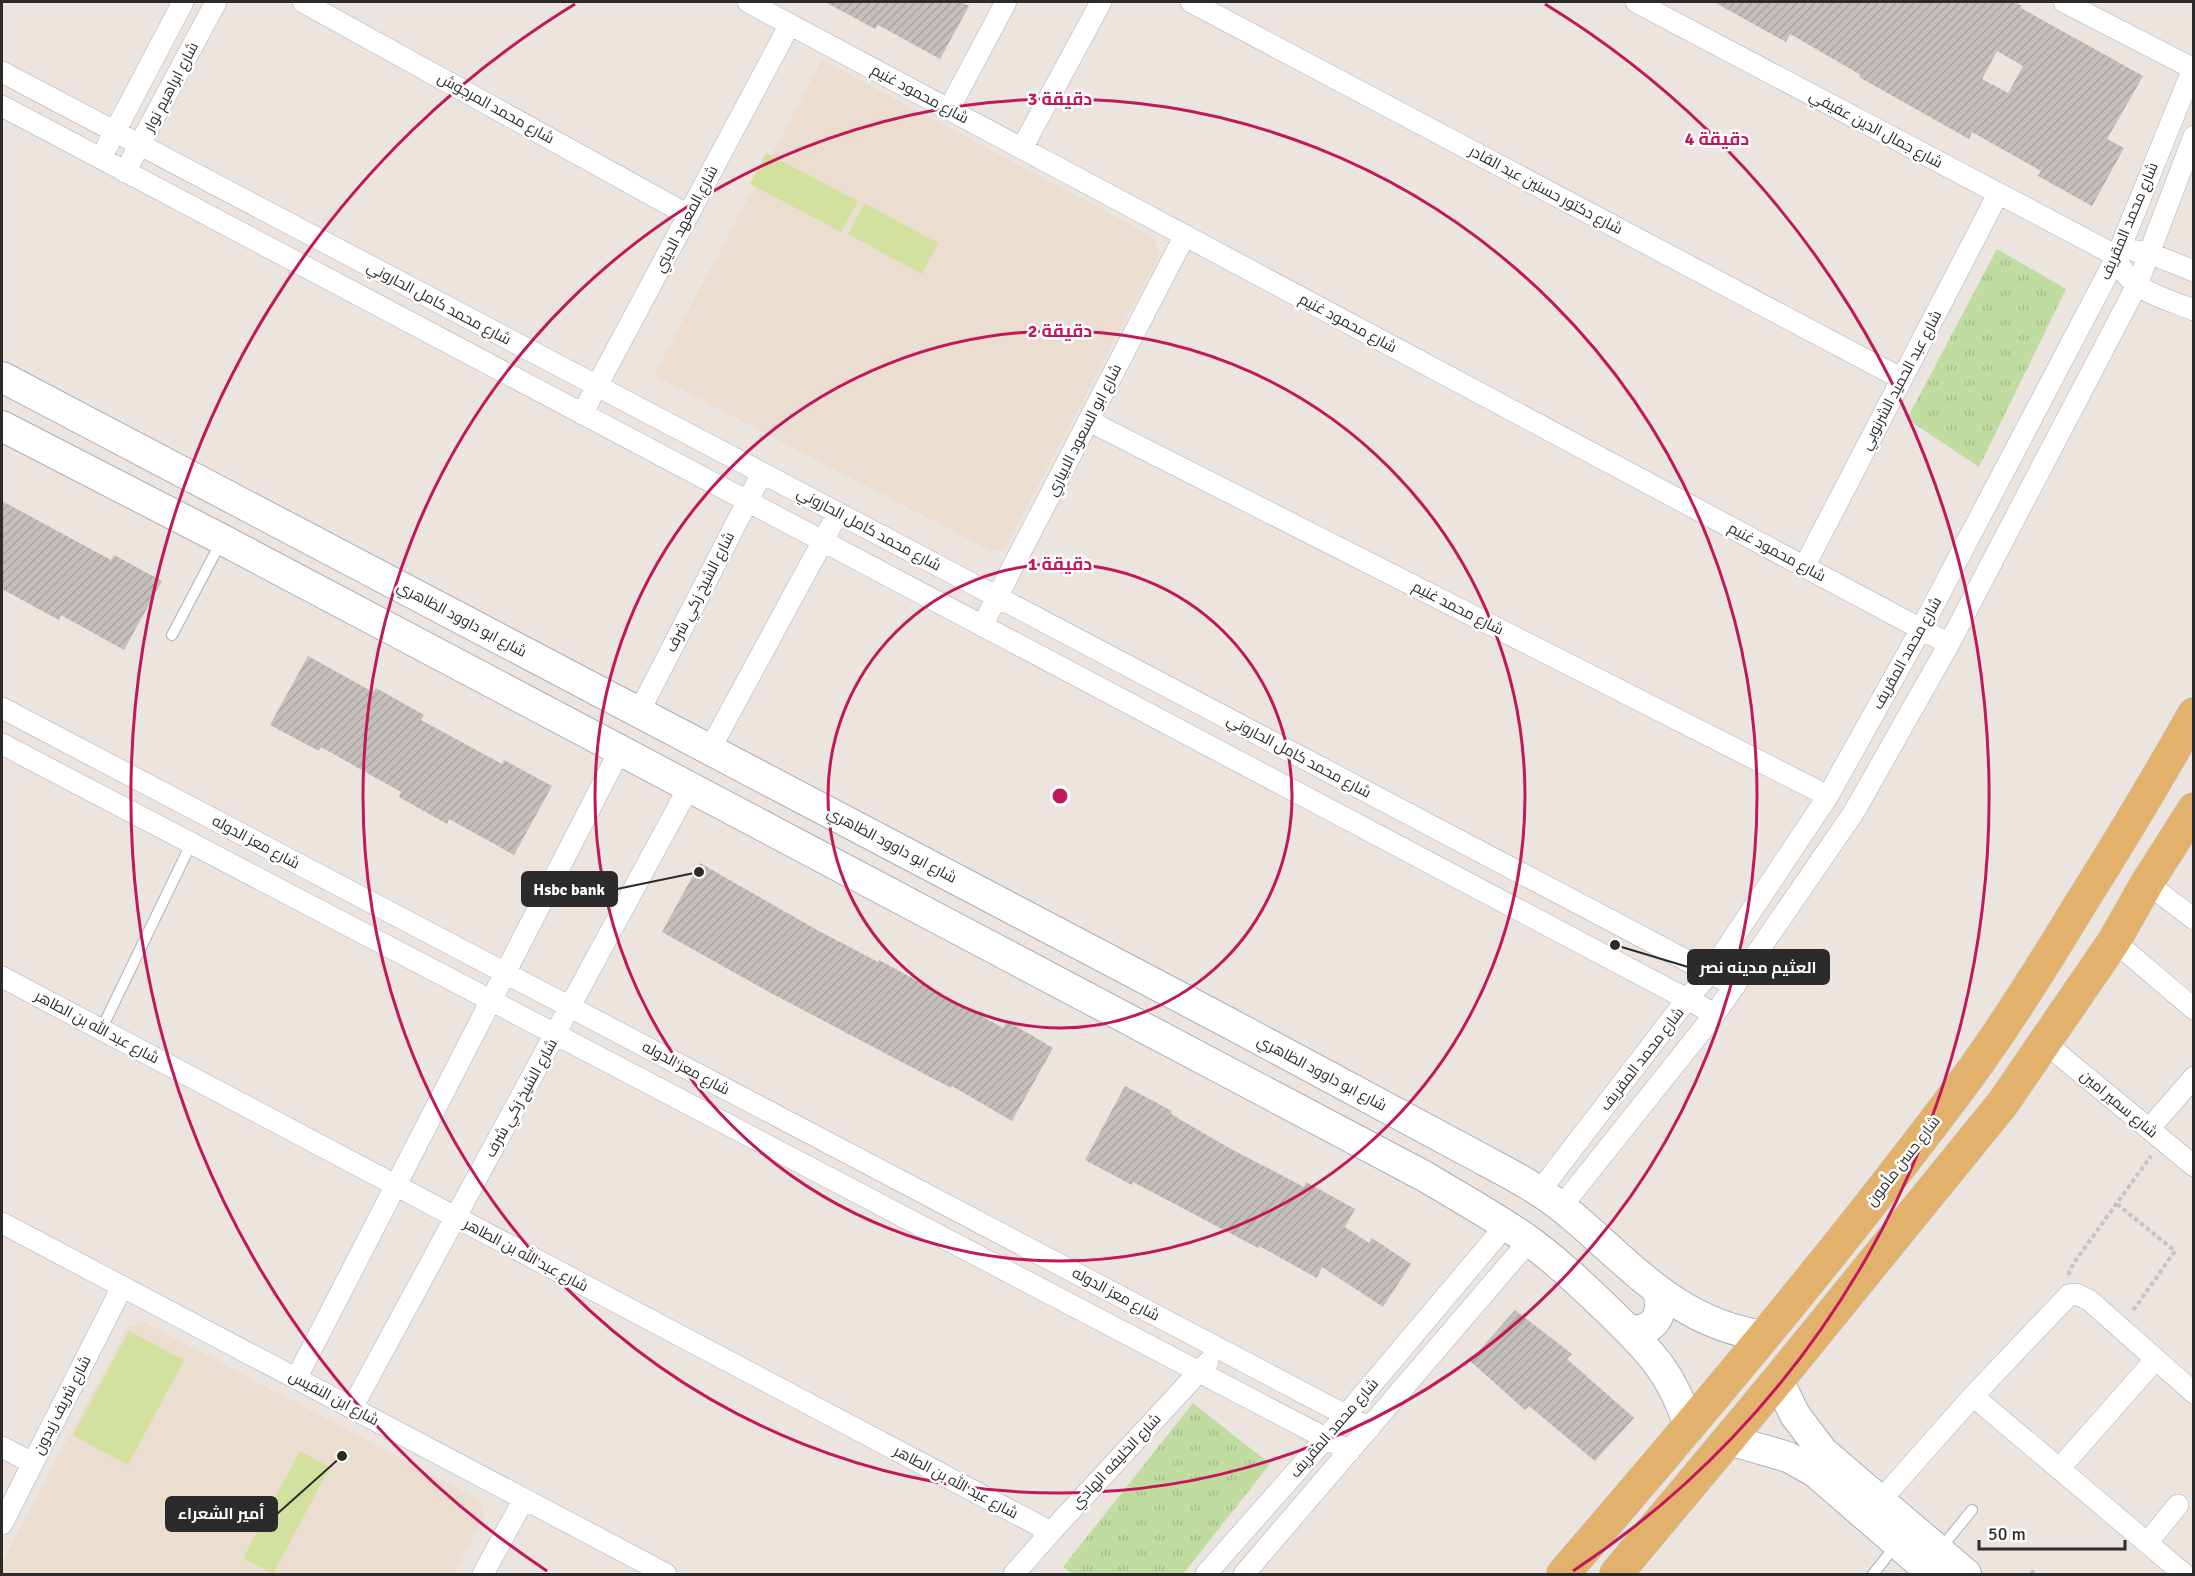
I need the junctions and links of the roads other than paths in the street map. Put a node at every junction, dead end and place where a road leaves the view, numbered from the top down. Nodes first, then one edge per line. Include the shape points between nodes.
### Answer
1 (183, 2) edge
2 (216, 2) edge
3 (303, 2) edge
4 (748, 2) edge
5 (1006, 2) edge
6 (1101, 2) edge
7 (1191, 2) edge
8 (1636, 2) edge
9 (2064, 2) edge
10 (790, 24) junction
11 (2193, 67) edge
12 (2, 72) edge
13 (2, 106) edge
14 (949, 109) junction
15 (114, 132) junction
16 (2193, 136) edge
17 (140, 145) junction
18 (1022, 148) junction
19 (100, 158) junction
20 (125, 172) junction
21 (1998, 194) junction
22 (688, 215) junction
23 (1185, 235) junction
24 (2149, 253) junction
25 (2117, 255) junction
26 (2193, 271) edge
27 (2137, 285) junction
28 (2193, 310) edge
29 (2, 377) edge
30 (1902, 379) junction
31 (597, 386) junction
32 (54, 405) junction
33 (582, 414) junction
34 (1089, 421) junction
35 (2, 426) edge
36 (99, 429) junction
37 (34, 442) junction
38 (82, 467) junction
39 (762, 473) junction
40 (747, 501) junction
41 (838, 513) junction
42 (223, 540) junction
43 (822, 541) junction
44 (1804, 567) junction
45 (997, 597) junction
46 (982, 626) junction
47 (1921, 629) junction
48 (172, 635) dead end
49 (1949, 644) junction
50 (2, 708) edge
51 (639, 712) junction
52 (2193, 714) edge
53 (2, 744) edge
54 (710, 749) junction
55 (620, 750) junction
56 (689, 787) junction
57 (1828, 796) junction
58 (2193, 809) edge
59 (191, 844) junction
60 (2147, 883) junction
61 (2193, 919) edge
62 (2114, 941) junction
63 (505, 973) junction
64 (1710, 973) junction
65 (2, 977) edge
66 (1736, 986) junction
67 (1687, 999) junction
68 (490, 1001) junction
69 (570, 1007) junction
70 (2193, 1009) edge
71 (1715, 1014) junction
72 (1229, 1023) junction
73 (101, 1030) junction
74 (555, 1035) junction
75 (2045, 1042) junction
76 (1209, 1061) junction
77 (2193, 1077) edge
78 (2156, 1135) junction
79 (2193, 1166) edge
80 (396, 1186) junction
81 (1550, 1200) junction
82 (456, 1217) junction
83 (2, 1222) edge
84 (1518, 1233) junction
85 (122, 1287) junction
86 (1658, 1291) junction
87 (1629, 1331) junction
88 (1764, 1336) junction
89 (1221, 1349) junction
90 (2155, 1360) junction
91 (1198, 1372) junction
92 (297, 1379) junction
93 (1779, 1380) junction
94 (2193, 1393) edge
95 (1973, 1396) junction
96 (352, 1408) junction
97 (1346, 1415) junction
98 (1370, 1428) junction
99 (1689, 1428) junction
100 (1325, 1438) junction
101 (1729, 1440) junction
102 (2, 1447) edge
103 (1350, 1451) junction
104 (1808, 1452) junction
105 (32, 1463) junction
106 (2059, 1469) junction
107 (524, 1499) junction
108 (1880, 1501) junction
109 (2178, 1505) dead end
110 (1972, 1510) dead end
111 (2, 1524) edge
112 (1051, 1532) junction
113 (2147, 1543) junction
114 (1897, 1544) junction
115 (1936, 1563) edge
116 (483, 1575) edge
117 (666, 1575) edge
118 (1014, 1575) edge
119 (1206, 1575) edge
120 (1245, 1575) edge
121 (1563, 1575) edge
122 (1616, 1575) edge
123 (1873, 1575) edge
124 (1966, 1575) edge
125 (2184, 1575) edge

1 - 15 street, شارع ابراهيم نوار
2 - 17 street, شارع ابراهيم نوار
3 - 22 street, شارع محمد المرجوش
4 - 10 street, شارع محمود غنيم
5 - 14 street
6 - 18 street
7 - 30 street, شارع دكتور حسنين عبد القادر
8 - 21 street, شارع جمال الدين عفيفي
9 - 11 street
10 - 14 street, شارع محمود غنيم
10 - 22 street, شارع المعهد الديني
11 - 25 street, شارع محمد المقريف
12 - 15 street, شارع محمد كامل الحاروني
13 - 19 street, شارع محمد كامل الحاروني
14 - 18 street, شارع محمود غنيم
15 - 17 street, شارع محمد كامل الحاروني
15 - 19 street, شارع ابراهيم نوار
16 - 24 street, شارع محمد المقريف
17 - 20 street, شارع ابراهيم نوار
17 - 31 street, شارع محمد كامل الحاروني
18 - 23 street, شارع محمود غنيم
19 - 20 street, شارع محمد كامل الحاروني
20 - 33 street, شارع محمد كامل الحاروني
21 - 25 street, شارع جمال الدين عفيفي
21 - 30 street, شارع عبد الحميد الشرنوبي
22 - 31 street, شارع المعهد الديني
23 - 34 street, شارع ابو السعود الابياري
23 - 44 street, شارع محمود غنيم
24 - 25 street via 2132,251
24 - 26 street
24 - 27 street, شارع محمد المقريف
25 - 27 street via 2122,270
25 - 47 street, شارع محمد المقريف
27 - 28 street
27 - 49 street, شارع محمد المقريف
29 - 32 street, شارع ابو داوود الظاهري
30 - 44 street, شارع عبد الحميد الشرنوبي
31 - 33 street, شارع المعهد الديني
31 - 39 street, شارع محمد كامل الحاروني
32 - 36 street, شارع ابو داوود الظاهري
32 - 37 street via 55,426 46,437
33 - 40 street, شارع محمد كامل الحاروني
34 - 45 street, شارع ابو السعود الابياري
34 - 57 street, شارع محمد غنيم
35 - 37 street
36 - 38 street via 82,440 78,454
36 - 51 street, شارع ابو داوود الظاهري
37 - 38 street
38 - 42 street
39 - 40 street, شارع الشيخ زكي شرف
39 - 41 street, شارع محمد كامل الحاروني
40 - 43 street, شارع محمد كامل الحاروني
40 - 51 street, شارع الشيخ زكي شرف
41 - 43 street
41 - 45 street, شارع محمد كامل الحاروني
42 - 48 lane
42 - 55 street
43 - 46 street, شارع محمد كامل الحاروني
43 - 54 street
44 - 47 street, شارع محمود غنيم
45 - 46 street, شارع ابو السعود الابياري
45 - 64 street, شارع محمد كامل الحاروني
46 - 67 street, شارع محمد كامل الحاروني
47 - 49 street, شارع محمود غنيم
47 - 57 street, شارع محمد المقريف
49 - 66 street, شارع محمد المقريف via 1854,812
50 - 63 street, شارع معز الدوله
51 - 54 street, شارع ابو داوود الظاهري
52 - 88 main road, شارع حسن مأمون via 2036,977 1971,1073
53 - 59 street, شارع معز الدوله
54 - 72 street, شارع ابو داوود الظاهري
55 - 56 street
55 - 63 street
56 - 69 street, شارع الشيخ زكي شرف
56 - 76 street
57 - 64 street, شارع محمد المقريف
58 - 60 main road
59 - 68 street, شارع معز الدوله
59 - 73 lane
60 - 61 street
60 - 62 main road
62 - 70 street
62 - 75 main road
63 - 68 street
63 - 69 street, شارع معز الدوله
64 - 66 street, شارع محمد كامل الحاروني
64 - 67 street, شارع محمد المقريف
65 - 73 street, شارع عبد الله بن الطاهر
66 - 71 street, شارع محمد المقريف
67 - 71 street, شارع محمد كامل الحاروني
67 - 81 street, شارع محمد المقريف
68 - 74 street, شارع معز الدوله
68 - 80 street
69 - 74 street, شارع الشيخ زكي شرف
69 - 89 street, شارع معز الدوله
71 - 81 street, شارع محمد المقريف
72 - 76 street
72 - 81 street, شارع ابو داوود الظاهري via 1482,1159
73 - 80 street, شارع عبد الله بن الطاهر
74 - 82 street, شارع الشيخ زكي شرف
74 - 91 street, شارع معز الدوله
75 - 78 street, شارع سمير امين
75 - 93 main road via 2003,1102
76 - 84 street via 1424,1176
77 - 78 street
78 - 79 street, شارع سمير امين
80 - 82 street, شارع عبد الله بن الطاهر
80 - 92 street
81 - 86 street, شارع ابو داوود الظاهري
82 - 96 street, شارع الشيخ زكي شرف
82 - 112 street, شارع عبد الله بن الطاهر
83 - 85 street, شارع ابن النفيس
84 - 87 street via 1580,1283
84 - 97 street, شارع محمد المقريف
84 - 98 street, شارع محمد المقريف
85 - 92 street, شارع ابن النفيس
85 - 105 street, شارع شريف زيدون
86 - 87 street via 1661,1304 1655,1322 1648,1328
86 - 88 street, شارع ابو داوود الظاهري via 1706,1320
87 - 99 street via 1666,1374
88 - 99 main road, شارع حسن مأمون
89 - 91 street, شارع الخليفه الهادي
89 - 97 street, شارع معز الدوله
90 - 94 street
90 - 95 street via 2083,1296 2069,1295
90 - 106 street
91 - 100 street, شارع معز الدوله
91 - 112 street, شارع الخليفه الهادي
92 - 96 street, شارع ابن النفيس
93 - 101 main road
93 - 104 street
95 - 106 street
95 - 108 street
96 - 107 street, شارع ابن النفيس
97 - 98 street, شارع معز الدوله
97 - 100 street, شارع محمد المقريف
98 - 103 street, شارع محمد المقريف
99 - 121 main road, شارع حسن مأمون
100 - 103 street, شارع معز الدوله
100 - 119 street, شارع محمد المقريف
101 - 104 street via 1768,1450
101 - 122 main road
102 - 105 street
103 - 120 street, شارع محمد المقريف
104 - 108 street via 1834,1461
104 - 114 street via 1815,1472
105 - 111 street, شارع شريف زيدون
106 - 113 street
107 - 116 street
107 - 117 street, شارع ابن النفيس
108 - 115 street
109 - 113 street
110 - 115 lane
112 - 118 street, شارع الخليفه الهادي
113 - 125 street
114 - 115 street
114 - 123 lane
115 - 124 street

